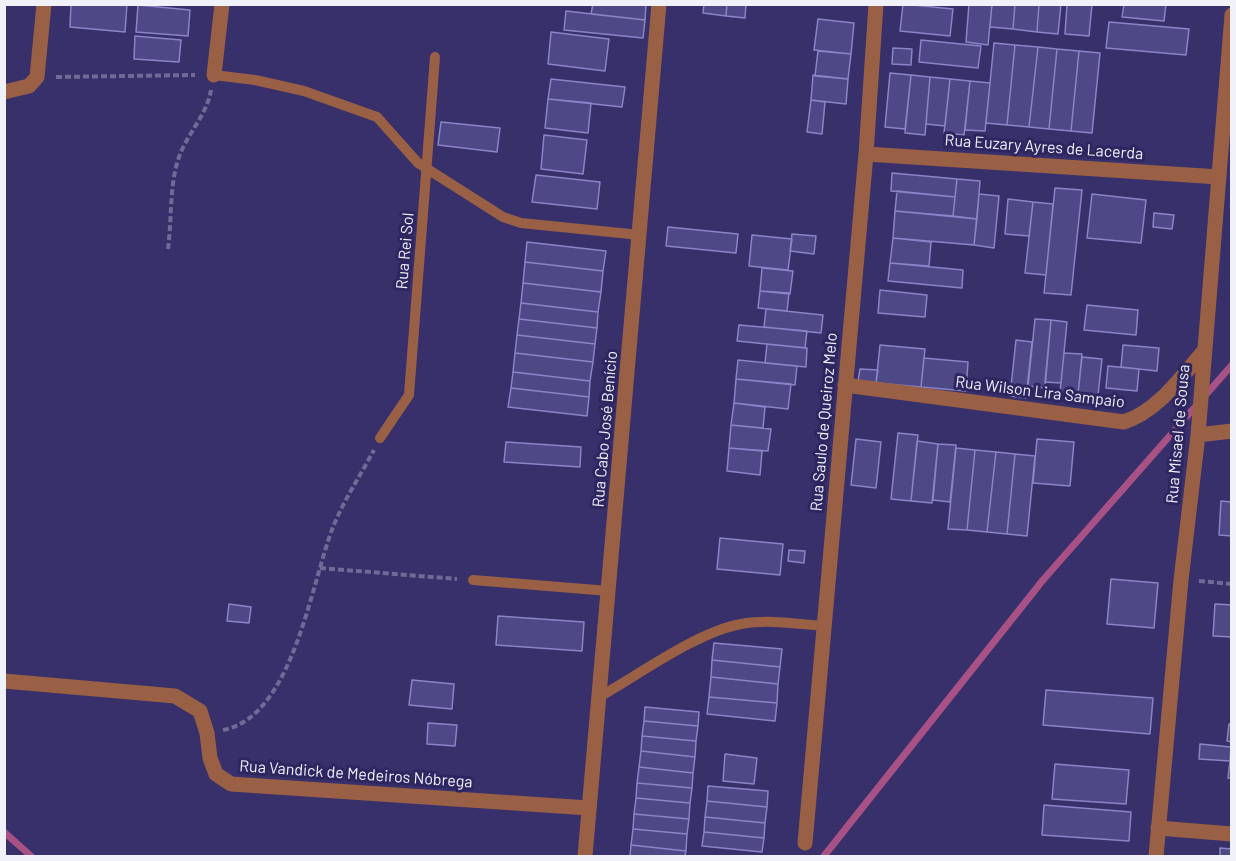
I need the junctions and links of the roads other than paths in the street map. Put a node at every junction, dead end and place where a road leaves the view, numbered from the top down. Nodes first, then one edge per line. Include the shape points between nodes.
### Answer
1 (44, 4) edge
2 (222, 4) edge
3 (659, 4) edge
4 (876, 4) edge
5 (1232, 15) edge
6 (435, 57) dead end
7 (214, 75) joint
8 (12, 91) edge
9 (866, 154) junction
10 (427, 169) junction
11 (1219, 177) junction
12 (640, 235) junction
13 (1204, 351) junction
14 (845, 385) junction
15 (1199, 430) junction
16 (1232, 430) edge
17 (380, 438) road end
18 (473, 580) road end
19 (609, 591) junction
20 (824, 626) junction
21 (4, 681) edge
22 (599, 697) junction
23 (589, 808) junction
24 (1158, 828) junction
25 (1232, 834) edge
26 (805, 843) dead end
27 (585, 856) edge
28 (1156, 856) edge

1 - 8 street via 37,77 29,86
2 - 7 street
3 - 12 street, Rua Cabo José Benício
4 - 9 street, Rua Saulo de Queiroz Melo
5 - 11 street, Rua Misael de Sousa
6 - 10 lane, Rua Rei Sol
7 - 10 lane via 304,91 376,117
9 - 11 street, Rua Euzary Ayres de Lacerda
9 - 14 street, Rua Saulo de Queiroz Melo
10 - 12 lane via 503,217 521,223
10 - 17 lane, Rua Rei Sol via 409,395
11 - 13 street, Rua Misael de Sousa
12 - 19 street, Rua Cabo José Benício
13 - 14 street, Rua Wilson Lira Sampaio via 1152,407 1124,422
13 - 15 street, Rua Misael de Sousa
14 - 20 street, Rua Saulo de Queiroz Melo
15 - 16 street
15 - 24 street, Rua Misael de Sousa
18 - 19 lane
19 - 22 street, Rua Cabo José Benício
20 - 22 lane via 764,621 714,632
20 - 26 street, Rua Saulo de Queiroz Melo
21 - 23 street, Rua Vandick de Medeiros Nóbrega via 175,696 200,711 216,774 231,784
22 - 23 street, Rua Cabo José Benício
23 - 27 street, Rua Cabo José Benício
24 - 25 street
24 - 28 street, Rua Misael de Sousa

